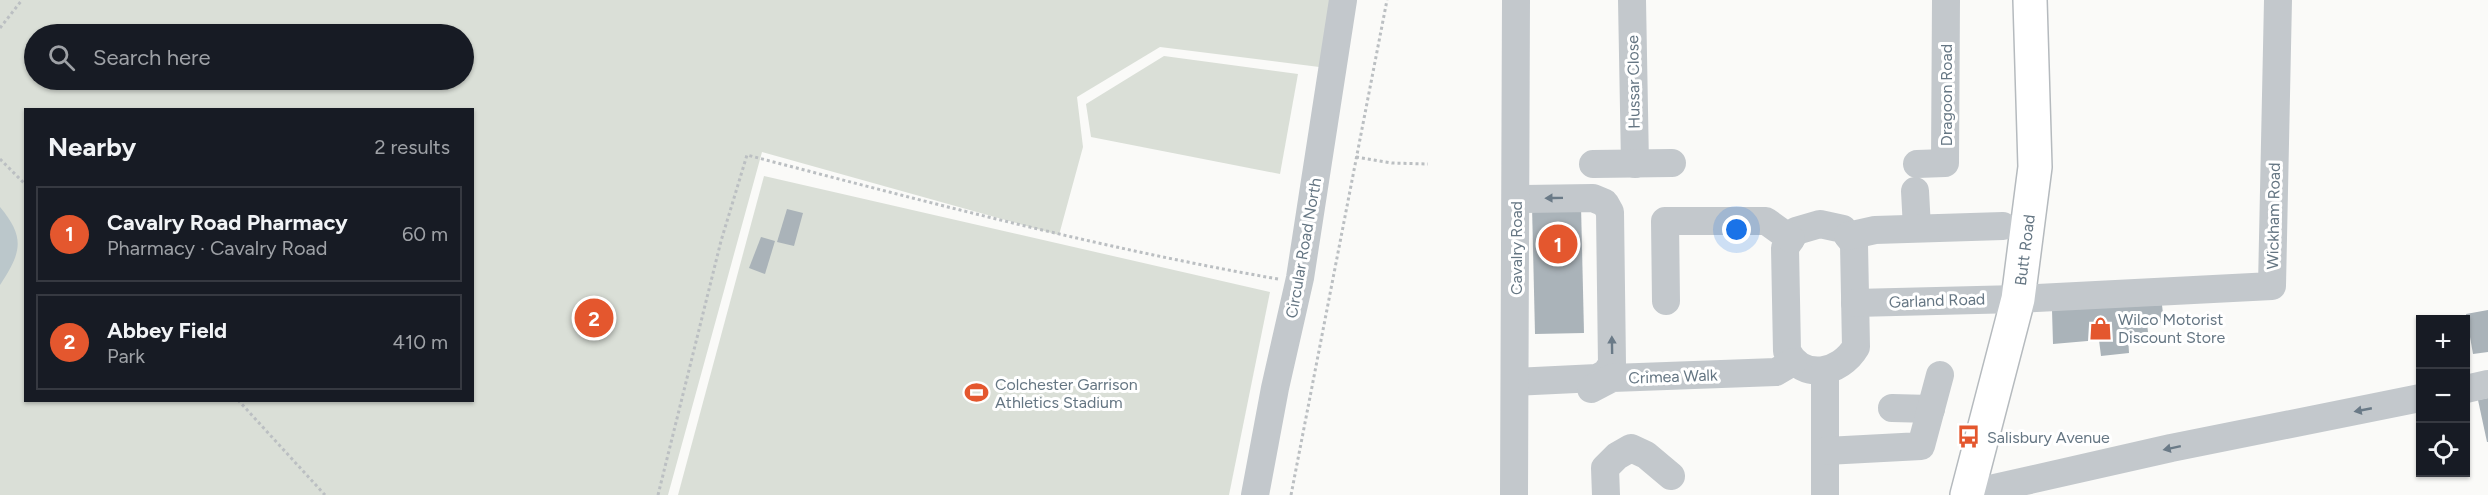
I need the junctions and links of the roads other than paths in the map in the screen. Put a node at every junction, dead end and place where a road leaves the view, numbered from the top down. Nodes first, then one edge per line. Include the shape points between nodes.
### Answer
1 (1343, 0) edge
2 (1516, 0) edge
3 (1632, 0) edge
4 (1946, 0) edge
5 (2030, 0) edge
6 (2278, 0) edge
7 (1672, 163) dead end
8 (1593, 164) dead end
9 (1635, 164) junction
10 (1516, 199) junction
11 (2003, 226) dead end
12 (1917, 228) junction
13 (1848, 236) junction
14 (1791, 239) junction
15 (2018, 299) junction
16 (1666, 301) dead end
17 (1855, 303) junction
18 (1793, 362) junction
19 (1825, 371) junction
20 (1940, 375) dead end
21 (2488, 384) edge
22 (1516, 387) junction
23 (2470, 388) edge
24 (2416, 399) edge
25 (1892, 408) dead end
26 (1931, 409) junction
27 (1826, 451) junction
28 (1671, 476) dead end
29 (1967, 494) edge
30 (1255, 495) edge
31 (1514, 495) edge
32 (1606, 495) edge
33 (1825, 495) edge

1 - 30 street, Circular Road North via 1300,278
2 - 10 street, Cavalry Road
3 - 9 street, Hussar Close
4 - 12 street, Dragoon Road via 1945,163 1916,178
5 - 15 main road, Butt Road via 2035,167
6 - 15 street, Wickham Road via 2272,286
7 - 9 street
8 - 9 street
10 - 22 street, Cavalry Road
22 -> 10 street via 1597,378 1606,374 1612,364 1610,212 1605,203 1593,198
11 - 12 street
12 - 13 street
13 - 14 street via 1843,229 1820,224 1796,231
13 - 17 street via 1854,244
14 - 16 street via 1766,221 1665,221
14 - 18 street via 1785,248 1787,351
15 - 17 street, Garland Road
15 - 29 main road, Butt Road
17 - 19 street via 1856,347 1848,361
18 - 19 street
18 - 22 street, Crimea Walk via 1776,372 1612,378 1595,389
19 - 27 street
20 - 26 street
21 - 23 street
22 - 31 street, Cavalry Road
24 -> 29 street
25 - 26 street
26 - 27 street via 1921,446
27 - 33 street
28 - 32 street via 1647,455 1631,448 1605,468

